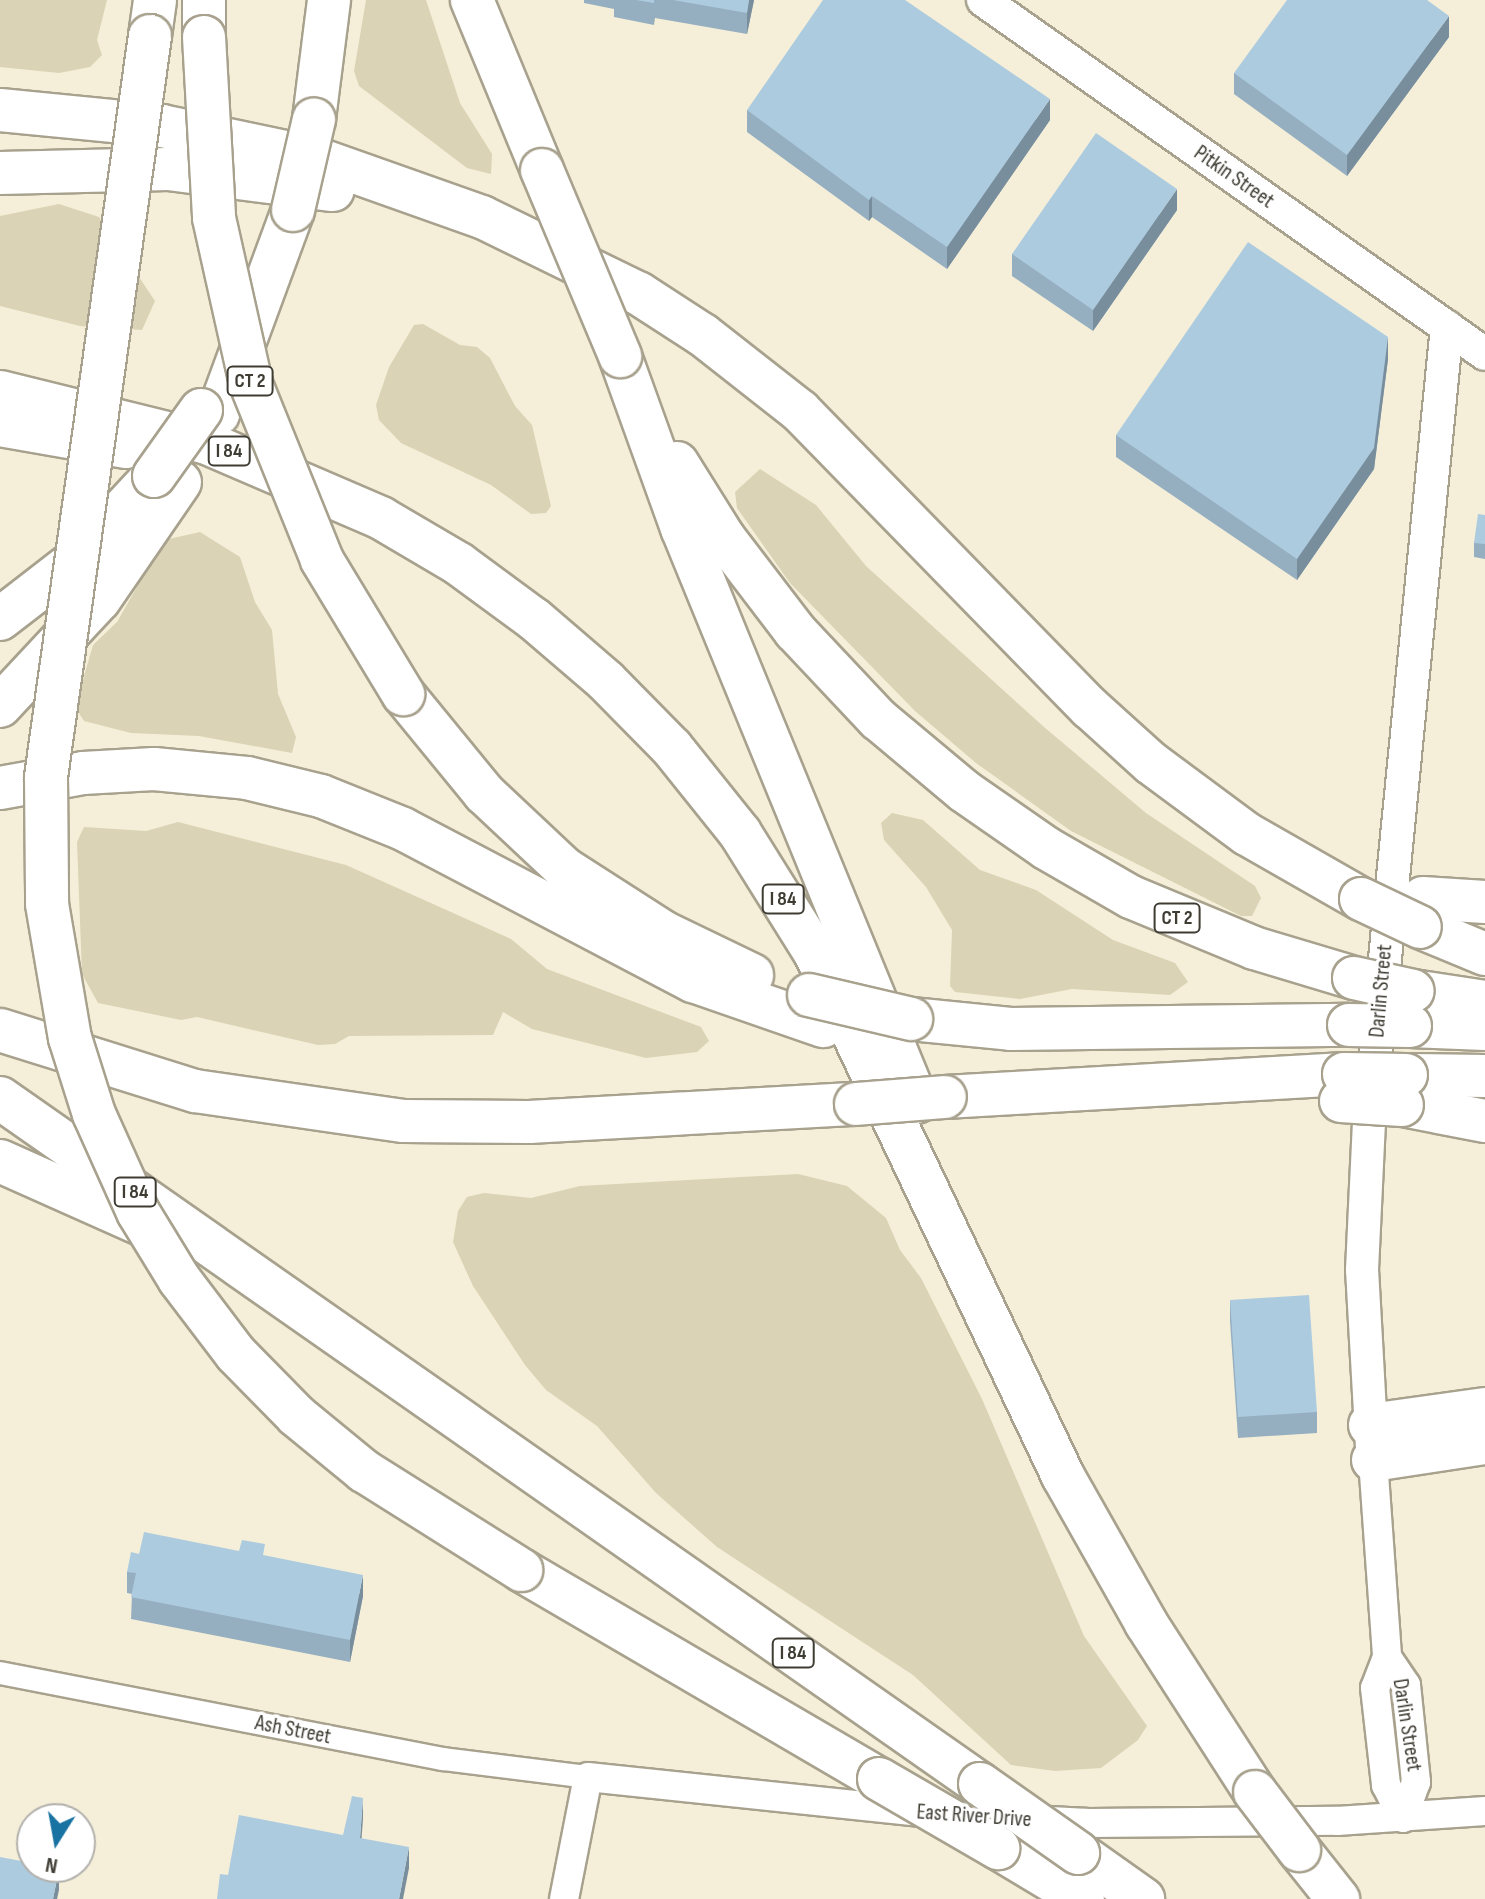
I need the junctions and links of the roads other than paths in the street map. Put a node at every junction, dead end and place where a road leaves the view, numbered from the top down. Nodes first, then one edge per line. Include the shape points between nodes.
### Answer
1 (329, 0) edge
2 (472, 0) edge
3 (983, 0) edge
4 (153, 18) edge
5 (204, 18) edge
6 (0, 110) edge
7 (0, 173) edge
8 (529, 237) junction
9 (1447, 327) junction
10 (1485, 354) edge
11 (620, 356) junction
12 (0, 392) edge
13 (0, 425) edge
14 (167, 479) junction
15 (441, 553) junction
16 (0, 619) edge
17 (0, 706) edge
18 (0, 788) edge
19 (1485, 902) edge
20 (1421, 912) junction
21 (1485, 954) edge
22 (1485, 1002) edge
23 (1412, 1008) junction
24 (816, 1010) junction
25 (1485, 1029) edge
26 (0, 1030) edge
27 (1485, 1076) edge
28 (1404, 1090) junction
29 (0, 1098) edge
30 (1485, 1121) edge
31 (0, 1161) edge
32 (270, 1286) junction
33 (1485, 1409) edge
34 (1372, 1442) junction
35 (1485, 1443) edge
36 (1053, 1456) junction
37 (0, 1673) edge
38 (588, 1777) junction
39 (1485, 1811) edge
40 (1403, 1818) junction
41 (1339, 1895) edge
42 (564, 1899) edge
43 (1083, 1899) edge
44 (1143, 1899) edge

1 - 14 highway, bridge via 314,119 293,210 245,344
2 - 11 highway, CT 2, bridge
3 - 9 main road, Pitkin Street
4 - 43 highway, bridge via 46,777 48,914 70,1038 94,1114 138,1212 179,1279 236,1354 287,1407 364,1471 521,1570
5 - 24 highway, CT 2, bridge via 214,218 251,384 322,560 403,694 484,793 565,869 683,944
6 - 8 highway via 121,120 283,150 411,189
7 - 8 highway via 132,168 252,176
8 - 20 highway via 661,307 782,395 1127,743 1216,813 1350,888
9 - 10 main road, Pitkin Street
9 - 34 main road, Darlin Street via 1369,1122 1362,1270
11 - 23 highway, CT 2, bridge via 678,463 745,568 836,677 911,748 1013,826 1131,897 1245,944 1354,978
11 - 36 highway via 682,528 1035,1378
12 - 15 highway, I 84 via 136,422 237,454 351,502
13 - 15 highway via 197,465
14 - 16 highway
14 - 17 highway via 99,600
15 - 36 highway, I 84 via 516,605 606,681 686,764 751,849 849,1018
18 - 24 highway via 83,773 163,770 263,781 321,796 403,829 693,981
19 - 20 highway
20 - 21 highway
22 - 23 highway, CT 2
23 - 24 highway, CT 2, bridge via 1349,1025 1176,1026 1040,1039 916,1030
23 - 25 highway, CT 2
26 - 28 highway, bridge via 195,1091 404,1121 529,1122 1088,1087
27 - 28 highway
28 - 30 highway
29 - 32 highway, I 84
31 - 32 highway
32 - 44 highway, I 84, bridge
33 - 34 highway
34 - 35 highway
34 - 40 street, Darlin Street via 1387,1657 1406,1685 1416,1782
36 - 41 highway, I 84, bridge via 1146,1623 1255,1792
37 - 38 street, Ash Street via 443,1759
38 - 40 street, East River Drive via 1018,1821 1249,1824
38 - 42 street
39 - 40 street, East River Drive

